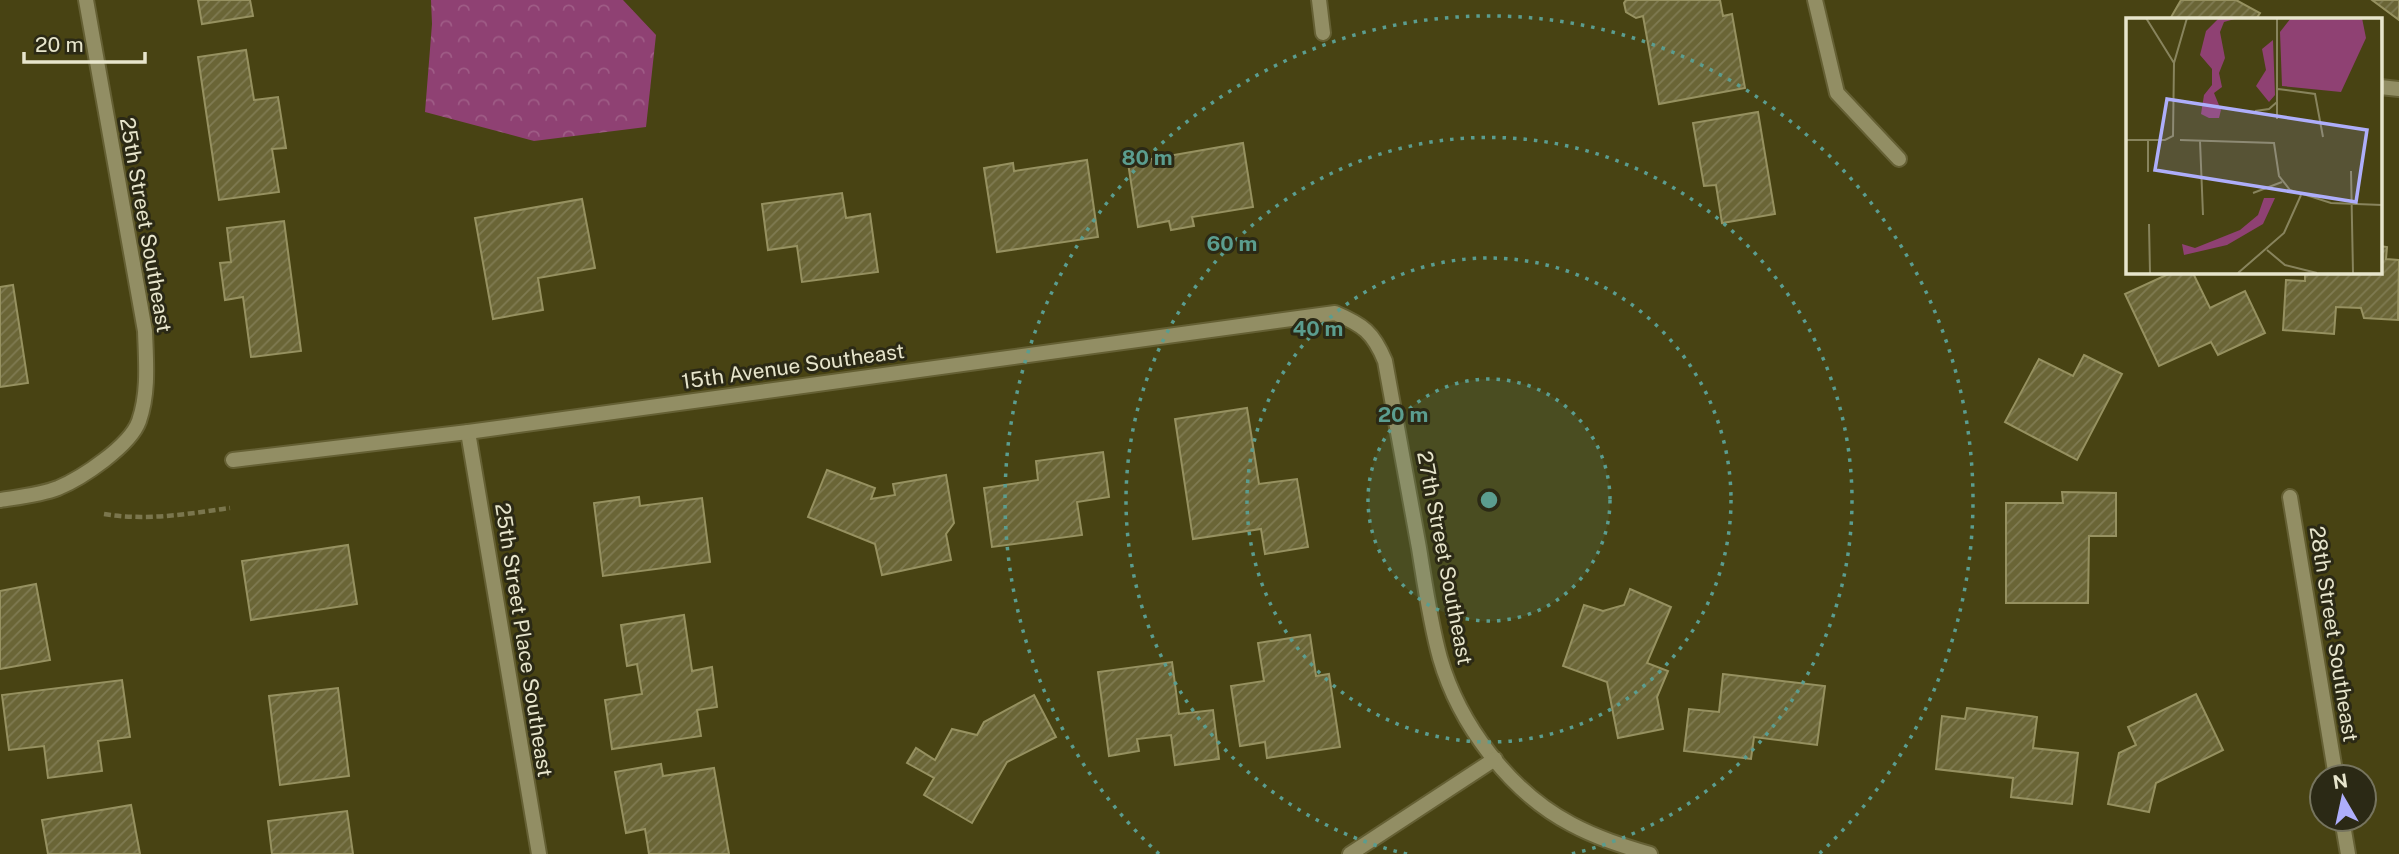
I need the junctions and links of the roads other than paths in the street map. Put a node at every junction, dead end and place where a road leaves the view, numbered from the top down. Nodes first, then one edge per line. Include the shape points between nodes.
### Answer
1 (86, 0) edge
2 (1319, 0) edge
3 (1815, 0) edge
4 (1323, 33) dead end
5 (1899, 159) dead end
6 (1357, 323) joint
7 (468, 432) junction
8 (233, 460) dead end
9 (2290, 497) dead end
10 (0, 500) edge
11 (1495, 759) junction
12 (2334, 763) edge
13 (2344, 833) edge
14 (539, 854) edge
15 (1350, 854) edge
16 (1650, 854) edge
17 (2348, 854) edge

1 - 10 street, 25th Street Southeast via 145,331 147,383 139,424 116,450 57,488
2 - 4 street
3 - 5 street via 1837,93
6 - 7 street, 15th Avenue Southeast via 1335,313 1307,315
6 - 11 street, 27th Street Southeast via 1376,338 1385,361 1440,658 1452,691
7 - 8 street, 15th Avenue Southeast
7 - 14 street, 25th Street Place Southeast
9 - 12 street, 28th Street Southeast
11 - 15 street
11 - 16 street, 27th Street Southeast via 1515,784 1569,823
13 - 17 street

